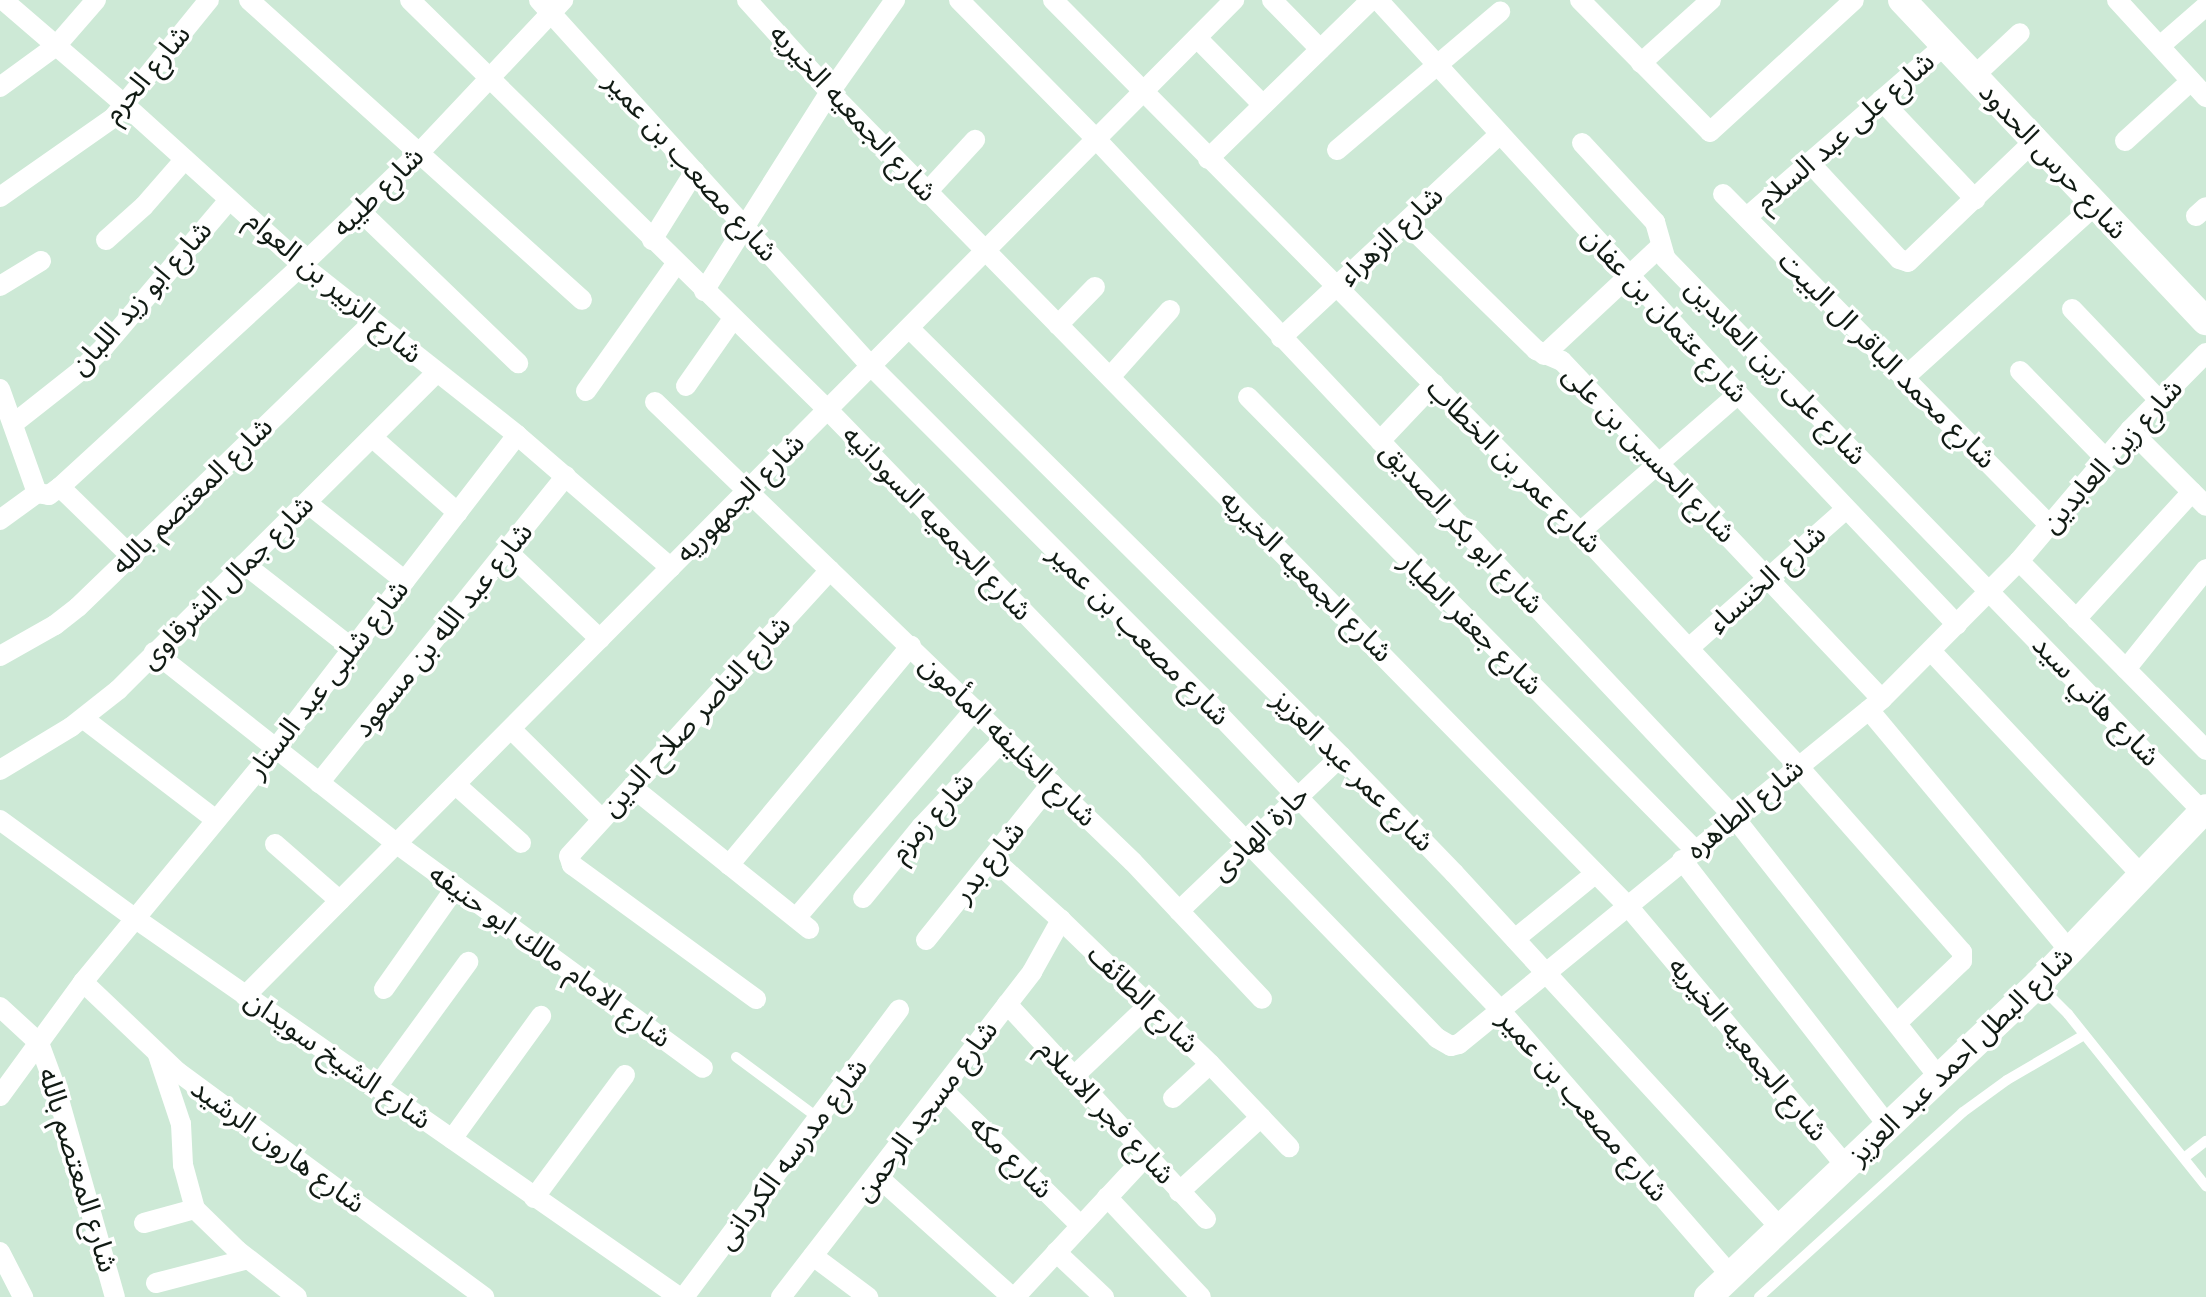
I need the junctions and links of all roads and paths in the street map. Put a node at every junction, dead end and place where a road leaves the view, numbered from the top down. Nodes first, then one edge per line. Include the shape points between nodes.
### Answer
1 (3, 0) edge
2 (96, 0) edge
3 (209, 0) edge
4 (249, 0) edge
5 (410, 0) edge
6 (895, 0) edge
7 (959, 0) edge
8 (1053, 0) edge
9 (1234, 0) edge
10 (1272, 0) edge
11 (1371, 0) edge
12 (1378, 0) edge
13 (1580, 0) edge
14 (1711, 0) edge
15 (1854, 0) edge
16 (1902, 0) edge
17 (2117, 0) edge
18 (756, 3) edge
19 (551, 4) edge
20 (2206, 6) edge
21 (1500, 12) dead end
22 (2020, 33) dead end
23 (1197, 38) junction
24 (56, 46) junction
25 (1944, 46) junction
26 (2160, 46) junction
27 (1320, 49) junction
28 (1641, 63) junction
29 (1438, 65) junction
30 (1973, 77) junction
31 (490, 81) junction
32 (2191, 81) junction
33 (0, 87) edge
34 (1144, 91) junction
35 (830, 92) junction
36 (2206, 97) edge
37 (1881, 100) junction
38 (125, 105) junction
39 (1263, 105) junction
40 (1500, 134) junction
41 (1096, 139) junction
42 (975, 140) dead end
43 (2034, 141) junction
44 (2125, 141) dead end
45 (1582, 143) dead end
46 (1337, 150) dead end
47 (420, 152) junction
48 (185, 159) junction
49 (1208, 159) junction
50 (1809, 162) junction
51 (695, 171) junction
52 (927, 192) junction
53 (1723, 194) dead end
54 (0, 197) edge
55 (1975, 199) junction
56 (229, 200) junction
57 (2094, 206) junction
58 (359, 210) junction
59 (1747, 217) junction
60 (1406, 223) junction
61 (746, 226) junction
62 (106, 240) dead end
63 (652, 240) junction
64 (1661, 246) junction
65 (985, 251) junction
66 (41, 261) dead end
67 (676, 264) junction
68 (302, 265) junction
69 (1629, 276) junction
70 (0, 286) edge
71 (1095, 287) dead end
72 (1336, 287) junction
73 (704, 291) junction
74 (582, 300) dead end
75 (2072, 309) dead end
76 (1170, 310) dead end
77 (733, 319) junction
78 (2206, 321) edge
79 (373, 322) junction
80 (1058, 325) junction
81 (909, 328) junction
82 (1281, 338) junction
83 (2206, 353) edge
84 (1544, 355) junction
85 (518, 363) dead end
86 (871, 366) junction
87 (2020, 371) dead end
88 (437, 372) junction
89 (1110, 377) junction
90 (1905, 377) junction
91 (1434, 384) junction
92 (686, 386) dead end
93 (586, 391) dead end
94 (1738, 394) junction
95 (1, 395) edge
96 (1248, 397) dead end
97 (2159, 400) junction
98 (655, 402) dead end
99 (828, 410) junction
100 (13, 424) junction
101 (2130, 430) junction
102 (517, 435) junction
103 (373, 438) junction
104 (1380, 441) junction
105 (2106, 459) junction
106 (1656, 464) junction
107 (566, 476) junction
108 (60, 487) junction
109 (746, 492) junction
110 (37, 493) junction
111 (2199, 499) edge
112 (307, 503) junction
113 (1846, 509) junction
114 (458, 513) junction
115 (0, 520) edge
116 (2050, 526) junction
117 (1580, 532) junction
118 (507, 551) junction
119 (131, 556) junction
120 (2019, 561) junction
121 (244, 564) junction
122 (671, 568) junction
123 (2206, 569) edge
124 (830, 570) junction
125 (1768, 578) junction
126 (405, 581) junction
127 (1990, 591) junction
128 (2076, 619) junction
129 (1957, 625) junction
130 (600, 639) junction
131 (911, 646) junction
132 (1689, 648) junction
133 (353, 649) junction
134 (1931, 651) junction
135 (154, 652) junction
136 (0, 656) edge
137 (2126, 669) junction
138 (1876, 705) junction
139 (975, 709) junction
140 (84, 719) junction
141 (511, 729) junction
142 (1004, 739) junction
143 (276, 748) junction
144 (2206, 750) edge
145 (1341, 756) junction
146 (1798, 766) junction
147 (0, 770) edge
148 (319, 783) junction
149 (1052, 783) junction
150 (456, 785) junction
151 (632, 787) junction
152 (1297, 797) junction
153 (2204, 810) edge
154 (1734, 817) junction
155 (602, 819) junction
156 (0, 820) edge
157 (216, 820) junction
158 (521, 843) dead end
159 (275, 844) dead end
160 (397, 844) junction
161 (1249, 844) junction
162 (1688, 855) junction
163 (992, 858) junction
164 (729, 865) junction
165 (1596, 873) junction
166 (2142, 876) junction
167 (456, 887) junction
168 (863, 898) dead end
169 (340, 901) junction
170 (1627, 905) junction
171 (1179, 911) junction
172 (136, 919) junction
173 (1061, 920) junction
174 (1515, 939) junction
175 (926, 940) dead end
176 (2070, 951) junction
177 (468, 962) dead end
178 (1545, 973) junction
179 (83, 982) junction
180 (2038, 984) junction
181 (384, 989) dead end
182 (245, 996) junction
183 (756, 999) dead end
184 (1262, 999) dead end
185 (1007, 1004) junction
186 (1149, 1005) junction
187 (0, 1007) edge
188 (899, 1010) dead end
189 (1500, 1010) junction
190 (541, 1016) dead end
191 (1897, 1023) junction
192 (2084, 1035) junction
193 (39, 1043) junction
194 (1459, 1044) joint
195 (158, 1055) junction
196 (736, 1057) dead end
197 (1210, 1064) junction
198 (703, 1068) dead end
199 (625, 1075) dead end
200 (1073, 1077) junction
201 (1940, 1079) junction
202 (377, 1087) junction
203 (942, 1089) junction
204 (0, 1096) edge
205 (1173, 1098) dead end
206 (1261, 1117) junction
207 (818, 1118) junction
208 (1889, 1127) junction
209 (452, 1139) junction
210 (2206, 1141) edge
211 (1289, 1147) dead end
212 (1145, 1157) junction
213 (2184, 1158) junction
214 (1847, 1167) junction
215 (877, 1176) junction
216 (2206, 1186) edge
217 (1179, 1192) junction
218 (1107, 1197) junction
219 (534, 1198) junction
220 (195, 1209) junction
221 (1206, 1219) dead end
222 (144, 1223) dead end
223 (1080, 1225) junction
224 (1781, 1229) junction
225 (0, 1252) edge
226 (1056, 1252) junction
227 (813, 1256) junction
228 (248, 1259) junction
229 (1731, 1276) junction
230 (156, 1283) dead end
231 (1198, 1296) edge
232 (23, 1297) edge
233 (115, 1297) edge
234 (297, 1297) edge
235 (484, 1297) edge
236 (682, 1297) edge
237 (781, 1297) edge
238 (868, 1297) edge
239 (1013, 1297) edge
240 (1104, 1297) edge
241 (1708, 1297) edge
242 (1759, 1297) edge

1 - 24 street, شارع الزبير بن العوام
2 - 24 street
3 - 38 street, شارع الحرم
4 - 47 street
5 - 31 street, شارع الجمعيه السودانيه
6 - 35 street
7 - 41 street, شارع ابو بكر الصديق
8 - 34 street, شارع عمر بن الخطاب
9 - 23 street, شارع الجمهوريه
10 - 27 street
11 - 27 street
12 - 29 street, شارع عثمان بن عفان
13 - 28 street
14 - 28 street
15 - 28 street via 1710,132
16 - 25 main road, شارع حرس الحدود
17 - 26 street
18 - 35 street, شارع الجمعيه الخيريه
19 - 31 street, شارع طيبه
19 - 51 street, شارع مصعب بن عمير
20 - 26 street
21 - 29 street
22 - 30 street
23 - 34 street, شارع الجمهوريه
23 - 39 street
24 - 33 street
24 - 38 street, شارع الزبير بن العوام
25 - 30 main road, شارع حرس الحدود
25 - 37 street, شارع على عبد السلام
26 - 32 street
27 - 39 street
29 - 40 street, شارع عثمان بن عفان
29 - 46 street
30 - 43 main road, شارع حرس الحدود
31 - 47 street, شارع طيبه
31 - 63 street, شارع الجمعيه السودانيه
32 - 36 street
32 - 44 street
34 - 41 street, شارع الجمهوريه
34 - 49 street, شارع عمر بن الخطاب
35 - 52 street, شارع الجمعيه الخيريه
35 - 61 street
37 - 50 street, شارع على عبد السلام
37 - 55 street
38 - 48 street, شارع الزبير بن العوام
38 - 54 street, شارع الحرم via 99,130
39 - 49 street
40 - 60 street, شارع الزهراء
40 - 69 street, شارع عثمان بن عفان
41 - 65 street, شارع الجمهوريه
41 - 82 street, شارع ابو بكر الصديق
42 - 52 street
43 - 55 street
43 - 57 main road, شارع حرس الحدود
45 - 64 street, شارع على زين العابدين via 1655,222
47 - 58 street, شارع طيبه
47 - 74 street
48 - 56 street, شارع الزبير بن العوام
48 - 62 street
49 - 72 street, شارع عمر بن الخطاب
50 - 55 street via 1903,262 1913,260
50 - 59 street, شارع على عبد السلام
51 - 61 street, شارع مصعب بن عمير
51 - 63 street
52 - 65 street, شارع الجمعيه الخيريه
53 - 59 street, شارع محمد الباقر ال البيت
56 - 68 street, شارع الزبير بن العوام
56 - 100 street, شارع ابو زيد اللبان via 104,347
57 - 78 main road, شارع حرس الحدود
57 - 90 street
58 - 68 street, شارع طيبه
58 - 85 street
59 - 90 street, شارع محمد الباقر ال البيت
60 - 72 street, شارع الزهراء
60 - 84 street, شارع الحسين بن على
61 - 73 street
61 - 86 street, شارع مصعب بن عمير
63 - 67 street, شارع الجمعيه السودانيه
64 - 69 street
64 - 127 street, شارع على زين العابدين via 1665,258
65 - 80 street, شارع الجمعيه الخيريه
65 - 81 street, شارع الجمهوريه
66 - 70 street
67 - 73 street, شارع الجمعيه السودانيه
67 - 93 street
68 - 79 street, شارع الزبير بن العوام
68 - 108 street, شارع طيبه
69 - 84 street
69 - 94 street, شارع عثمان بن عفان
71 - 80 street
72 - 82 street, شارع الزهراء
72 - 91 street, شارع عمر بن الخطاب
73 - 77 street, شارع الجمعيه السودانيه
75 - 97 street
76 - 89 street
77 - 92 street
77 - 99 street, شارع الجمعيه السودانيه
79 - 88 street, شارع الزبير بن العوام
79 - 119 street, شارع المعتصم بالله
80 - 89 street, شارع الجمعيه الخيريه
81 - 86 street, شارع الجمهوريه
81 - 145 street, شارع عمر عبد العزيز
82 - 104 street, شارع ابو بكر الصديق
83 - 97 street, شارع زين العابدين
84 - 106 street, شارع الحسين بن على via 1562,361
86 - 99 street, شارع الجمهوريه
86 - 152 street, شارع مصعب بن عمير
87 - 105 street
88 - 102 street, شارع الزبير بن العوام
88 - 103 street, شارع جمال الشرقاوى
89 - 165 street, شارع الجمعيه الخيريه
90 - 116 street, شارع محمد الباقر ال البيت
91 - 104 street
91 - 117 street, شارع عمر بن الخطاب
94 - 106 street
94 - 113 street, شارع عثمان بن عفان
95 - 100 street
96 - 162 street, شارع جعفر الطيار
97 - 101 street, شارع زين العابدين
98 - 109 street, شارع الخليفه المأمون
99 - 109 street, شارع الجمهوريه
99 - 161 street, شارع الجمعيه السودانيه
100 - 110 street
101 - 105 street, شارع زين العابدين
101 - 111 street
102 - 107 street, شارع الزبير بن العوام
102 - 114 street, شارع شلبى عبد الستار
103 - 112 street, شارع جمال الشرقاوى
103 - 114 street
104 - 154 street, شارع ابو بكر الصديق
105 - 116 street, شارع زين العابدين
106 - 117 street
106 - 125 street, شارع الحسين بن على
107 - 118 street, شارع عبد الله بن مسعود
107 - 122 street, شارع الزبير بن العوام
108 - 110 street, شارع طيبه via 49,495
108 - 119 street
109 - 122 street, شارع الجمهوريه
109 - 124 street, شارع الخليفه المأمون
110 - 115 street
111 - 128 street
112 - 121 street, شارع جمال الشرقاوى
112 - 126 street
113 - 125 street, شارع الخنساء
113 - 129 street, شارع عثمان بن عفان
114 - 126 street, شارع شلبى عبد الستار
116 - 120 street, شارع زين العابدين
117 - 132 street, شارع عمر بن الخطاب
118 - 130 street
118 - 148 street, شارع عبد الله بن مسعود
119 - 136 street, شارع المعتصم بالله via 55,625
120 - 127 street, شارع الطاهره
120 - 128 street
121 - 133 street
121 - 135 street, شارع جمال الشرقاوى
122 - 130 street, شارع الجمهوريه
123 - 137 street
124 - 131 street, شارع الخليفه المأمون
124 - 151 street, شارع الناصر صلاح الدين
125 - 132 street, شارع الخنساء
125 - 138 street, شارع الحسين بن على
126 - 133 street, شارع شلبى عبد الستار
127 - 129 street, شارع الطاهره
127 - 153 street, شارع هاني سيد
128 - 137 street
129 - 134 street, شارع الطاهره
130 - 141 street, شارع الجمهوريه
131 - 139 street, شارع الخليفه المأمون
131 - 164 street
132 - 146 street, شارع عمر بن الخطاب
133 - 143 street, شارع شلبى عبد الستار
134 - 138 street, شارع الطاهره
134 - 166 street
135 - 140 street, شارع جمال الشرقاوى
135 - 143 street, شارع الامام مالك ابو حنيفه
137 - 144 street
138 - 146 street, شارع الطاهره
138 - 176 street, شارع الحسين بن على
139 - 142 street, شارع الخليفه المأمون
139 - 164 street via 803,924
140 - 147 street, شارع جمال الشرقاوى
140 - 157 street
141 - 150 street, شارع الجمهوريه
141 - 155 street
142 - 149 street, شارع الخليفه المأمون
142 - 168 street, شارع زمزم
143 - 148 street, شارع الامام مالك ابو حنيفه
143 - 157 street, شارع شلبى عبد الستار
145 - 152 street, حارة الهادى
145 - 174 street, شارع عمر عبد العزيز
146 - 154 street, شارع الطاهره
146 - 191 street, شارع عمر بن الخطاب via 1964,956
148 - 160 street, شارع الامام مالك ابو حنيفه
149 - 163 street, شارع بدر
149 - 171 street, شارع الخليفه المأمون
150 - 158 street
150 - 160 street, شارع الجمهوريه
151 - 155 street, شارع الناصر صلاح الدين
151 - 164 street
152 - 161 street, حارة الهادى
152 - 189 street, شارع مصعب بن عمير
153 - 166 main road, شارع البطل احمد عبد العزيز
154 - 162 street, شارع الطاهره
154 - 191 street, شارع ابو بكر الصديق
155 - 183 street, شارع الناصر صلاح الدين via 572,853 572,865
156 - 172 street, شارع الشيخ سويدان
157 - 172 street, شارع شلبى عبد الستار
159 - 169 street
160 - 167 street, شارع الامام مالك ابو حنيفه
160 - 169 street, شارع الجمهوريه
161 - 171 street, حارة الهادى
161 - 194 street, شارع الجمعيه السودانيه via 1437,1038 1451,1046
162 - 170 street, شارع الطاهره
162 - 208 street, شارع جعفر الطيار
163 - 173 street, شارع الطائف
163 - 175 street, شارع بدر
165 - 170 street, شارع الجمعيه الخيريه
165 - 174 street
166 - 176 main road, شارع البطل احمد عبد العزيز
167 - 181 street
167 - 198 street, شارع الامام مالك ابو حنيفه
169 - 182 street, شارع الجمهوريه
170 - 178 street, شارع الطاهره
170 - 214 street, شارع الجمعيه الخيريه
171 - 184 street, شارع الخليفه المأمون
172 - 179 street, شارع شلبى عبد الستار
172 - 182 street, شارع الشيخ سويدان
173 - 185 street, شارع مسجد الرحمن via 1048,948
173 - 186 street, شارع الطائف
174 - 178 street, شارع عمر عبد العزيز
176 - 180 main road, شارع البطل احمد عبد العزيز
177 - 202 street
178 - 189 street, شارع الطاهره
178 - 224 street, شارع عمر عبد العزيز
179 - 193 street, شارع شلبى عبد الستار
179 - 195 street, شارع هارون الرشيد
180 - 192 lane
180 - 201 main road, شارع البطل احمد عبد العزيز
182 - 202 street, شارع الشيخ سويدان
185 - 200 street, شارع فجر الاسلام
185 - 203 street, شارع مسجد الرحمن
186 - 197 street, شارع الطائف
186 - 200 street
187 - 193 street
188 - 207 street, شارع مدرسه الكردانى
189 - 194 street, شارع الطاهره
189 - 229 street, شارع مصعب بن عمير
190 - 209 street
191 - 201 street, شارع ابو بكر الصديق
192 - 213 lane
192 - 242 lane via 1963,1112
193 - 204 street, شارع شلبى عبد الستار
193 - 233 street, شارع المعتصم بالله
195 - 220 street via 181,1124 183,1165
195 - 235 street, شارع هارون الرشيد
196 - 207 lane
197 - 205 street
197 - 206 street, شارع الطائف
199 - 219 street
200 - 212 street, شارع فجر الاسلام
201 - 208 main road, شارع البطل احمد عبد العزيز
202 - 209 street, شارع الشيخ سويدان
203 - 215 street, شارع مسجد الرحمن
203 - 223 street, شارع مكه
206 - 211 street, شارع الطائف
206 - 217 street
207 - 236 street, شارع مدرسه الكردانى
208 - 214 main road, شارع البطل احمد عبد العزيز
209 - 219 street, شارع الشيخ سويدان
210 - 213 lane
212 - 217 street, شارع فجر الاسلام
212 - 218 street
213 - 216 lane
214 - 224 main road, شارع البطل احمد عبد العزيز
215 - 227 street, شارع مسجد الرحمن
215 - 239 street
217 - 221 street, شارع فجر الاسلام
218 - 223 street
218 - 231 street
219 - 236 street, شارع الشيخ سويدان
220 - 222 street
220 - 228 street
223 - 226 street
224 - 229 main road, شارع البطل احمد عبد العزيز
225 - 232 street
226 - 239 street
226 - 240 street
227 - 237 street, شارع مسجد الرحمن
227 - 238 street
228 - 230 street
228 - 234 street
229 - 241 main road, شارع البطل احمد عبد العزيز

